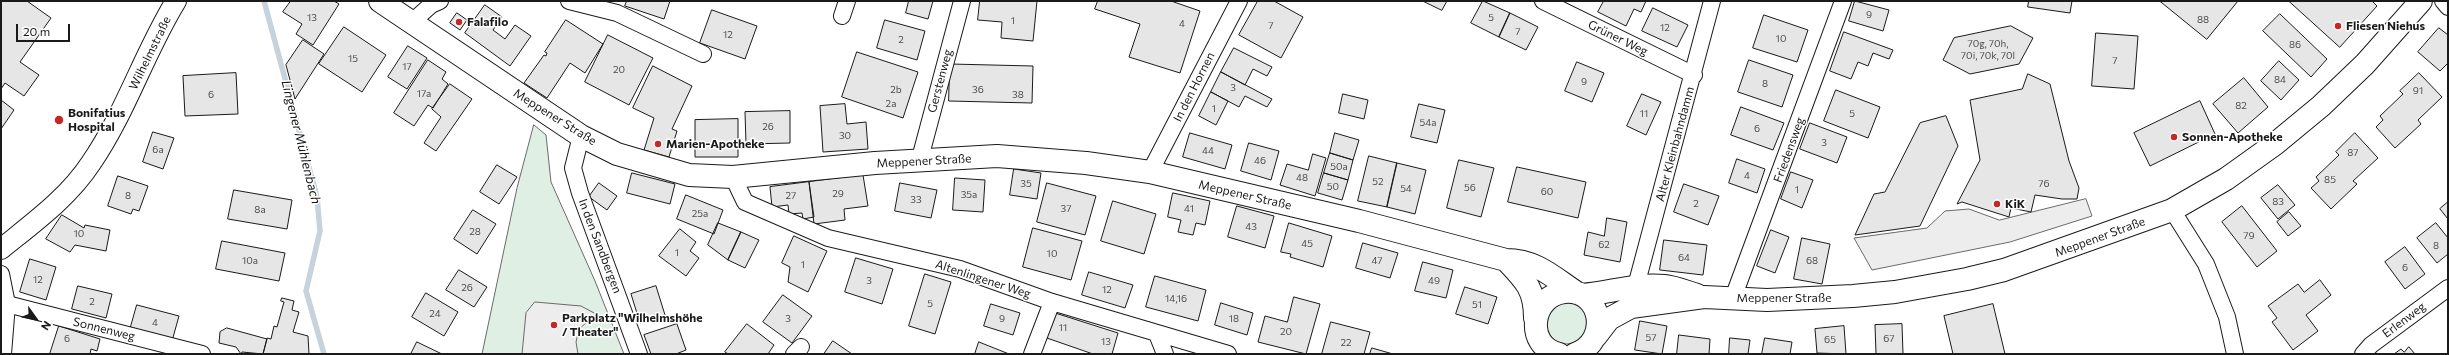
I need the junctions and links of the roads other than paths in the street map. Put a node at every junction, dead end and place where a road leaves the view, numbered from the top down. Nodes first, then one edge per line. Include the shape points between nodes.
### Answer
1 (380, 1) edge
2 (440, 1) edge
3 (569, 1) edge
4 (962, 1) edge
5 (1239, 1) edge
6 (1543, 1) edge
7 (1712, 1) edge
8 (1843, 1) edge
9 (2421, 1) edge
10 (2442, 1) edge
11 (175, 3) edge
12 (2448, 7) edge
13 (412, 22) junction
14 (703, 54) dead end
15 (1694, 75) junction
16 (581, 136) junction
17 (919, 162) junction
18 (1150, 172) junction
19 (733, 177) junction
20 (2172, 210) junction
21 (1, 249) edge
22 (1506, 260) junction
23 (1, 274) edge
24 (1636, 286) junction
25 (2448, 288) edge
26 (1579, 294) junction
27 (1704, 297) junction
28 (1733, 298) junction
29 (1052, 302) junction
30 (7, 304) junction
31 (1535, 318) junction
32 (1157, 334) junction
33 (1596, 336) junction
34 (1536, 347) edge
35 (3, 354) edge
36 (202, 354) edge
37 (640, 354) edge
38 (1032, 354) edge
39 (1166, 354) edge
40 (1228, 354) edge
41 (1559, 354) edge
42 (1575, 354) edge
43 (2235, 354) edge
44 (2363, 354) edge

1 - 13 main road, Meppener Straße
2 - 13 street via 431,5
3 - 14 street via 617,13
4 - 17 street, Gerstenweg
5 - 18 street, In den Hornen
6 - 15 street, Grüner Weg
7 - 15 street, Alter Kleinbahndamm
8 - 28 street, Friedensweg
9 - 20 main road, Meppener Straße via 2365,64 2321,106 2275,144 2226,179
10 - 12 street
11 - 21 street, Wilhelmstraße via 161,27 126,103 90,165 48,211
13 - 16 main road, Meppener Straße
15 - 24 street, Alter Kleinbahndamm
16 - 19 main road, Meppener Straße via 617,154 656,167 689,175
16 - 37 street, In den Sandbergen via 573,168
17 - 18 main road, Meppener Straße via 997,156 1086,163
17 - 19 main road, Meppener Straße via 875,163
18 - 22 main road, Meppener Straße
19 - 29 street, Altenlingener Weg via 745,202 828,238 960,269
20 - 28 main road, Meppener Straße via 2004,270 1967,279 1895,292 1845,297 1767,300
20 - 43 street via 2206,264 2227,318
22 - 26 main road, Meppener Straße via 1522,260 1542,269
22 - 31 main road via 1527,282 1535,300
23 - 30 street
24 - 26 main road, Meppener Straße via 1602,294
24 - 27 main road, Meppener Straße via 1666,286
25 - 44 street, Erlenweg via 2370,345
26 - 31 main road via 1555,294 1539,308
26 - 33 main road via 1595,309 1598,327
27 - 28 main road, Meppener Straße
27 - 33 main road, Meppener Straße via 1631,307 1609,319
29 - 32 street, Altenlingener Weg
29 - 38 street
30 - 35 street
30 - 36 street, Sonnenweg
31 - 34 main road
32 - 39 street
32 - 40 street, Altenlingener Weg
33 - 42 main road, Meppener Straße via 1588,348
34 - 41 main road via 1546,347

